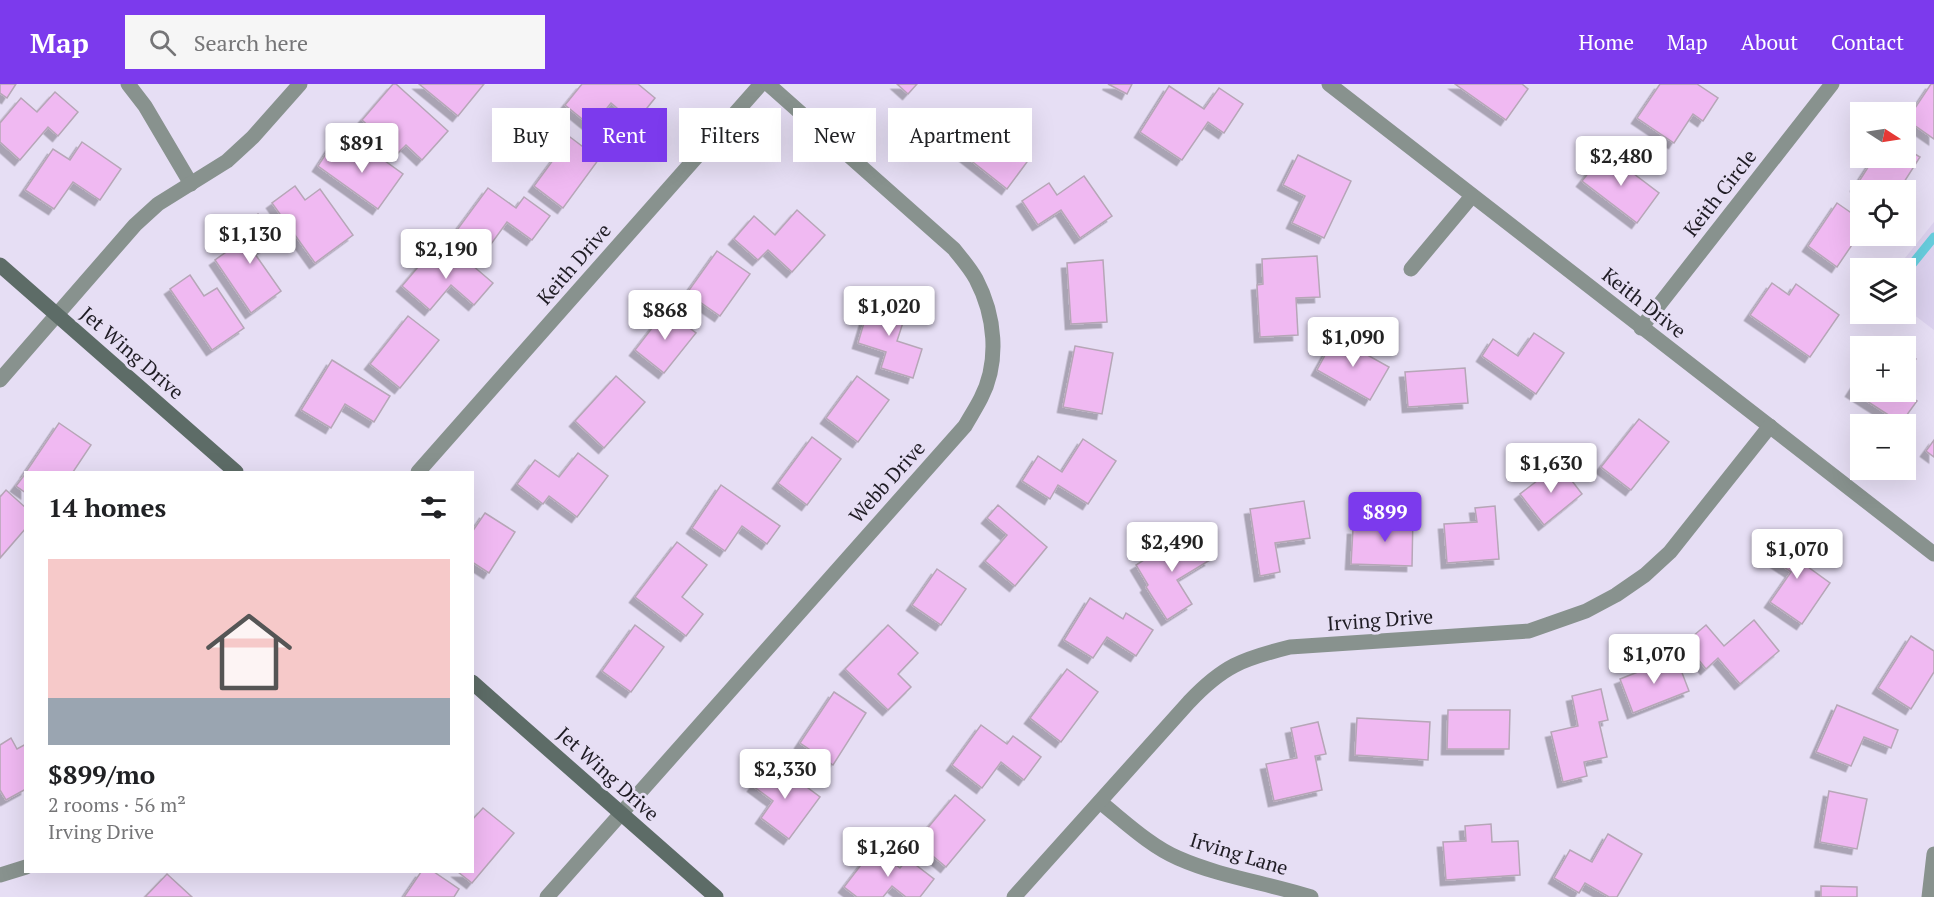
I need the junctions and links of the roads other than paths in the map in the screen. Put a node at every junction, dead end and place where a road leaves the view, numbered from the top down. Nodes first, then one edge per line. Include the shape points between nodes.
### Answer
1 (128, 84) edge
2 (300, 84) edge
3 (761, 84) edge
4 (768, 84) edge
5 (1329, 84) edge
6 (1832, 84) edge
7 (191, 184) junction
8 (1472, 196) junction
9 (0, 266) edge
10 (1411, 269) dead end
11 (56, 315) junction
12 (1641, 328) junction
13 (0, 380) edge
14 (1770, 426) junction
15 (235, 471) edge
16 (419, 471) edge
17 (1934, 554) edge
18 (474, 684) edge
19 (1100, 802) junction
20 (619, 813) junction
21 (1934, 854) edge
22 (24, 868) edge
23 (0, 875) edge
24 (547, 897) edge
25 (716, 897) edge
26 (1014, 897) edge
27 (1311, 897) edge
28 (1929, 897) edge

1 - 7 street
2 - 7 street via 227,161
3 - 16 street, Keith Drive
4 - 20 street, Webb Drive via 954,249 975,278 988,306 992,366 982,396 965,426
5 - 8 street, Keith Drive
6 - 12 street, Keith Circle
7 - 11 street via 158,204 135,225
8 - 10 street
8 - 12 street, Keith Drive
9 - 11 main road, Jet Wing Drive
11 - 13 street
11 - 15 main road, Jet Wing Drive
12 - 14 street, Keith Drive
14 - 17 street, Keith Drive
14 - 19 street, Irving Drive via 1670,552 1646,575 1616,595 1586,611 1529,631 1290,647 1236,663 1203,688
18 - 20 main road, Jet Wing Drive
19 - 26 street, Irving Drive
19 - 27 street, Irving Lane via 1176,857
20 - 24 street, Webb Drive
20 - 25 main road, Jet Wing Drive
21 - 28 street
22 - 23 street

